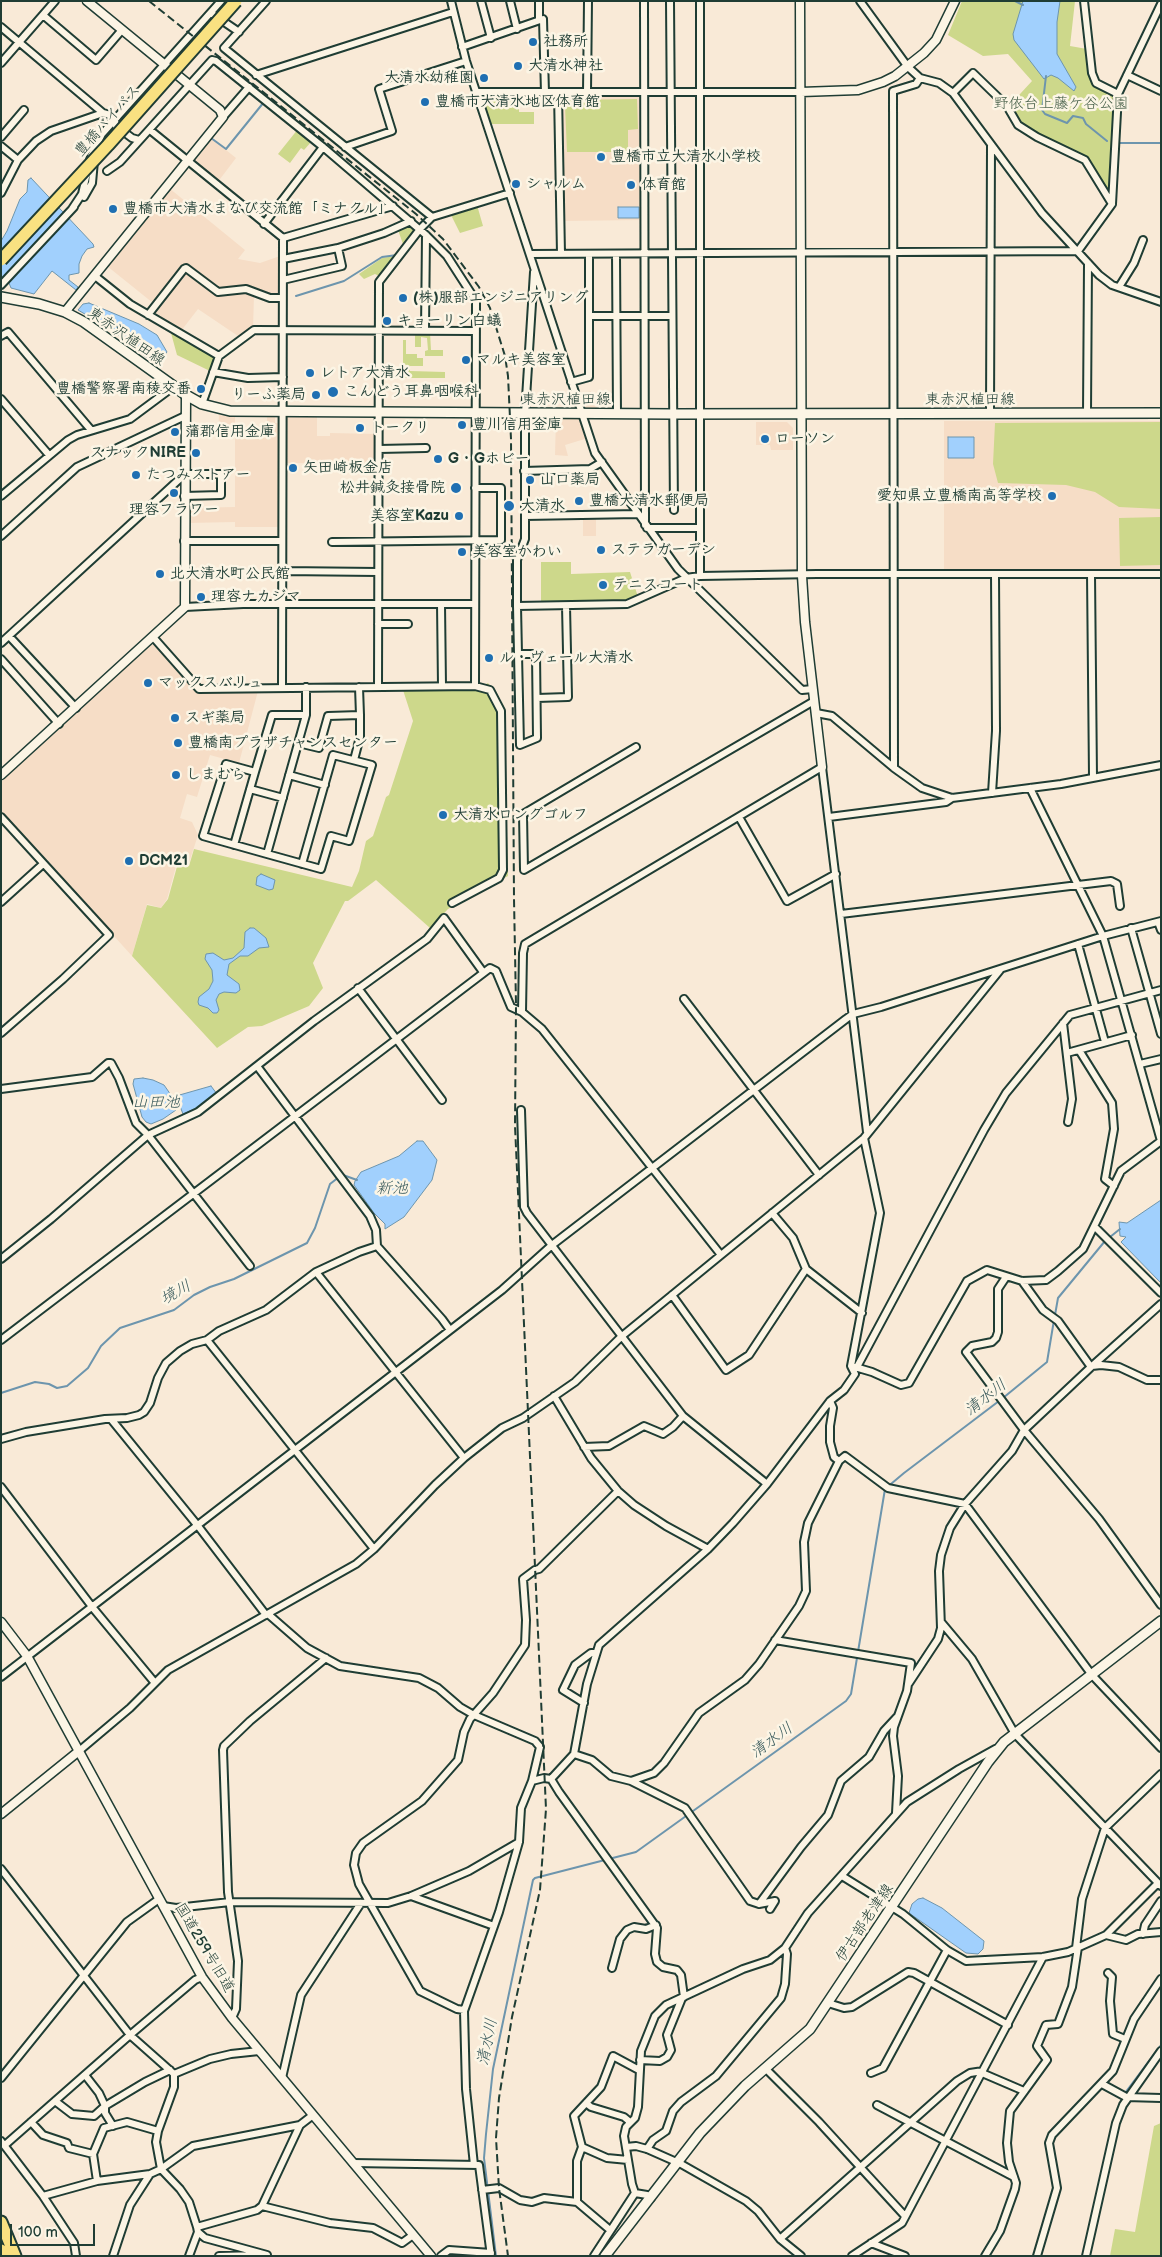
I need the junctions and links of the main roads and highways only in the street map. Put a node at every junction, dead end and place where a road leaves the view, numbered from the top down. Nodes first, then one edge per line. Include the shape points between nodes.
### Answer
1 (236, 1) edge
2 (1, 260) edge
3 (1, 297) edge
4 (1161, 413) edge
5 (1161, 1621) edge
6 (1, 2222) edge
7 (1, 2250) edge
8 (4, 2256) edge
9 (15, 2256) edge
10 (605, 2256) edge

1 - 2 highway, 豊橋バイパス, bridge
3 - 4 main road, 東赤沢植田線 via 65,312 84,322 186,396 230,411
5 - 10 main road, 伊古部老津線 via 1004,1742 810,2029 765,2068 700,2133
6 - 9 highway
7 - 8 highway

